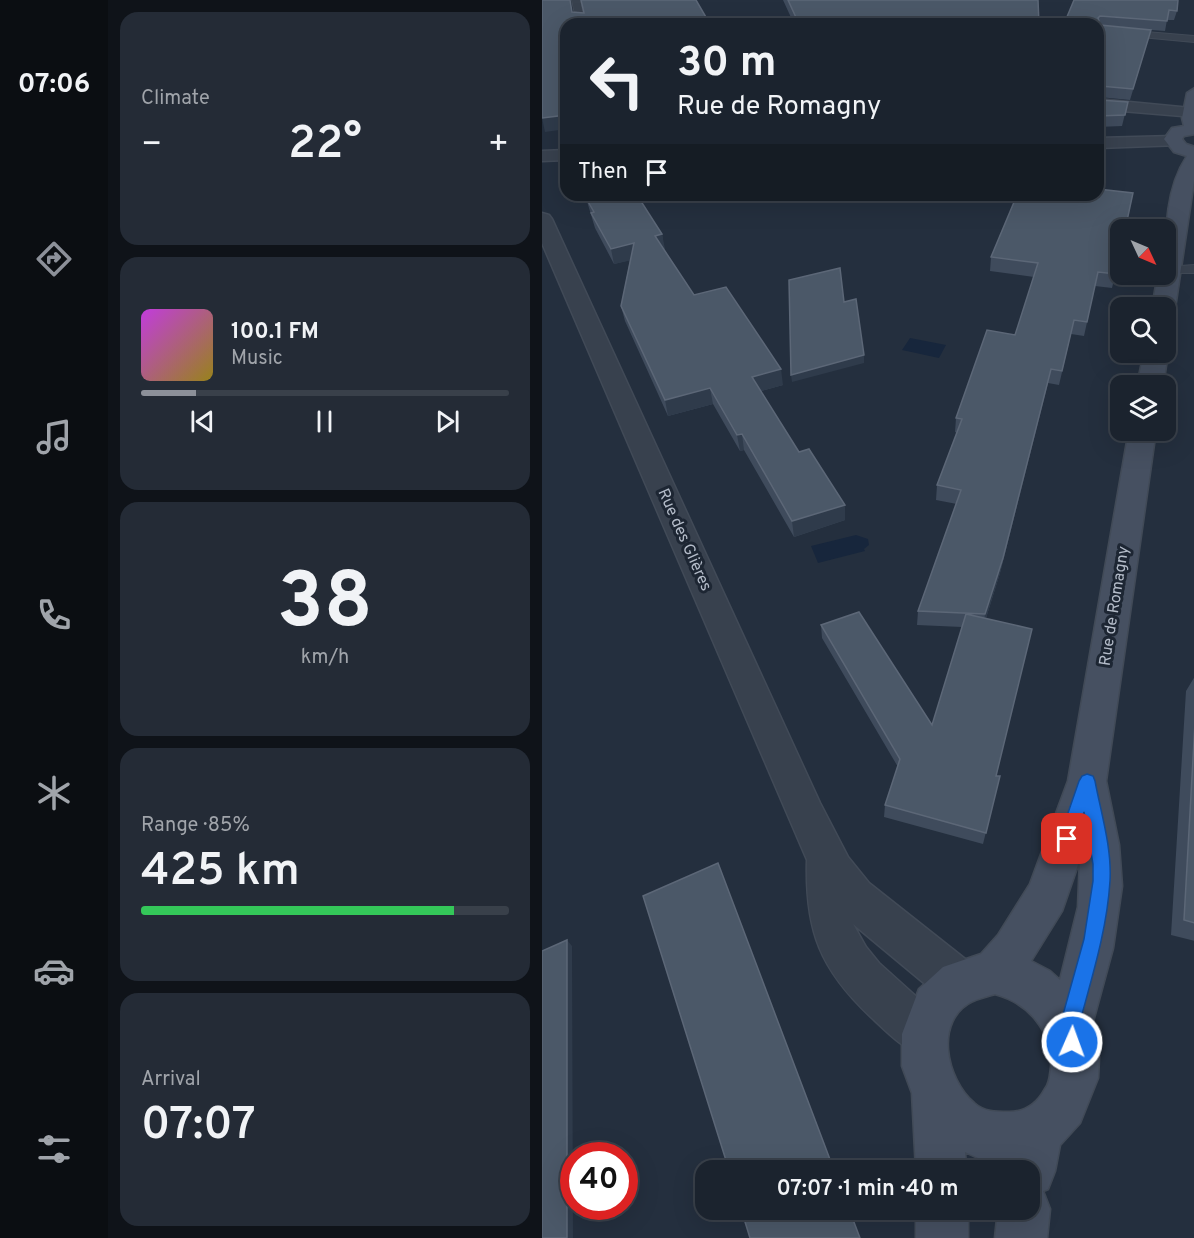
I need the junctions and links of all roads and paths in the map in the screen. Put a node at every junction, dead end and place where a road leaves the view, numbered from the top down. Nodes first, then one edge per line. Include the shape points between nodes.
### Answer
1 (576, 0) edge
2 (580, 18) edge
3 (1104, 31) edge
4 (1194, 39) edge
5 (1194, 93) edge
6 (1104, 105) edge
7 (1193, 123) edge
8 (1174, 141) junction
9 (1104, 143) edge
10 (1194, 153) edge
11 (560, 155) edge
12 (542, 156) edge
13 (1194, 158) edge
14 (543, 223) edge
15 (1176, 225) edge
16 (1194, 269) edge
17 (1176, 270) edge
18 (1141, 441) edge
19 (1087, 781) junction
20 (827, 860) junction
21 (976, 977) junction
22 (1068, 1029) junction
23 (924, 1034) junction
24 (936, 1093) junction
25 (1033, 1151) edge
26 (940, 1160) edge
27 (942, 1220) edge
28 (1023, 1220) edge
29 (942, 1238) edge
30 (1021, 1238) edge

1 - 2 lane
3 - 4 lane
5 - 7 street
6 - 7 street
7 - 8 street via 1176,134
8 - 9 street
8 - 10 street
11 - 12 street
13 - 15 street via 1184,174
14 - 20 street, Rue des Glières
16 - 17 lane
18 - 19 street, Rue de Romagny
19 - 21 street, Rue de Romagny via 1047,896 1025,933
19 - 22 street, Rue de Romagny via 1101,864 1101,888 1093,939
20 - 21 street, Rue des Glières via 854,898
20 - 23 street, Rue des Glières via 828,907 843,954 866,981
21 - 22 street via 1015,976 1033,985 1050,999
21 - 23 street via 936,1002
22 - 25 street via 1074,1067 1071,1091
23 - 24 street via 923,1058
24 - 25 street via 959,1122 982,1134 1004,1139 1026,1136
24 - 26 street
27 - 29 street
28 - 30 street

